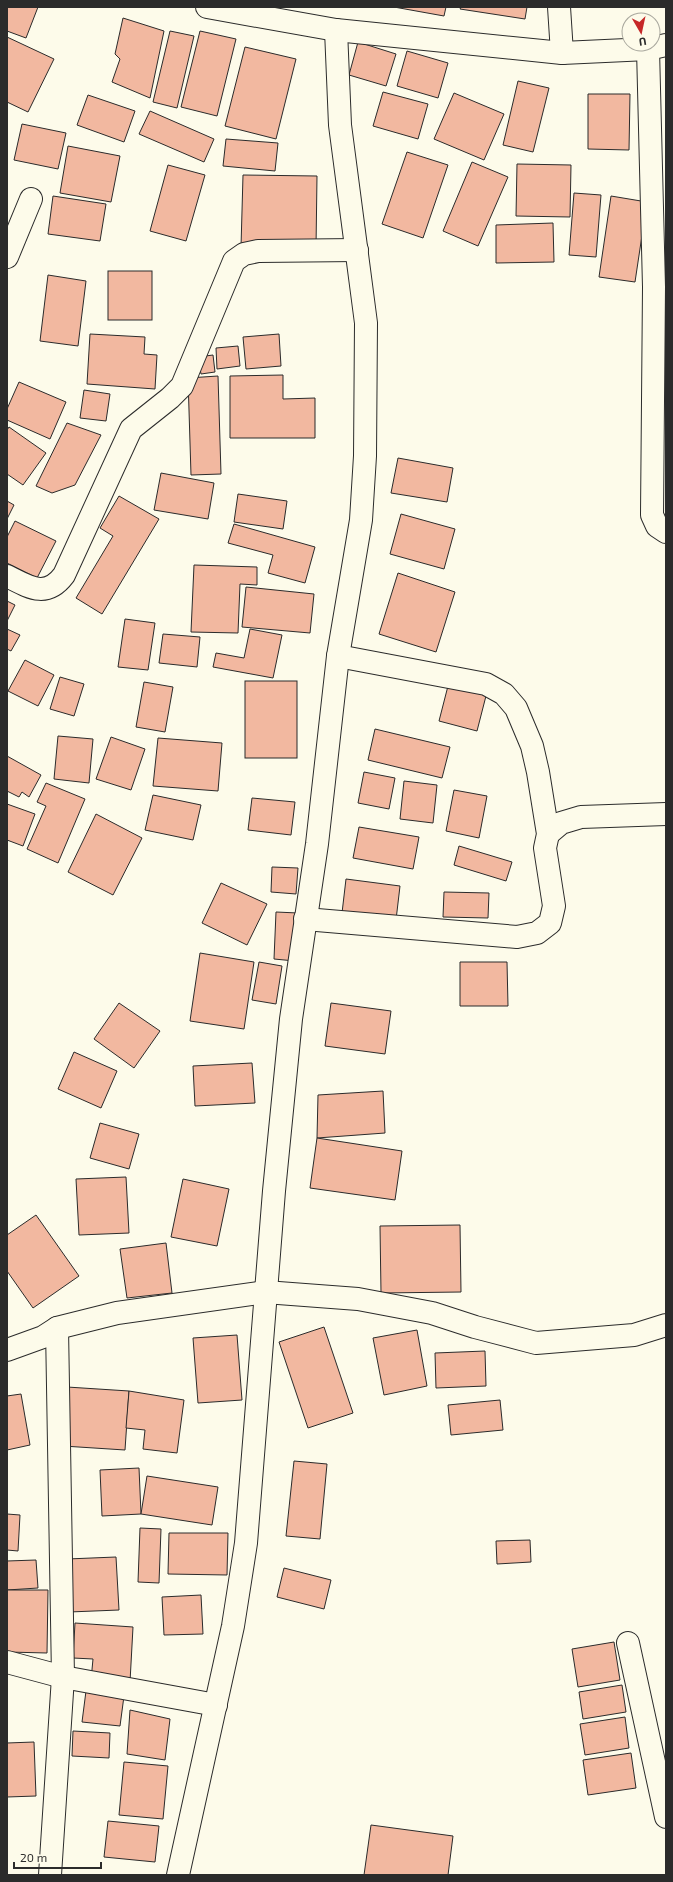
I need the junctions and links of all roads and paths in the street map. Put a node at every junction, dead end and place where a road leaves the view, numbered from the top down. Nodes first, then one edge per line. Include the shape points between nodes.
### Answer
1 (207, 7) edge
2 (559, 7) edge
3 (336, 30) junction
4 (621, 49) edge
5 (657, 52) edge
6 (562, 53) junction
7 (31, 199) dead end
8 (357, 250) junction
9 (7, 257) edge
10 (660, 288) edge
11 (666, 532) edge
12 (7, 576) edge
13 (338, 656) junction
14 (666, 814) edge
15 (548, 834) junction
16 (305, 919) junction
17 (265, 1292) junction
18 (666, 1325) edge
19 (57, 1328) junction
20 (7, 1350) edge
21 (628, 1643) dead end
22 (7, 1662) edge
23 (63, 1677) junction
24 (216, 1706) junction
25 (666, 1817) edge
26 (50, 1875) edge
27 (178, 1875) edge

1 - 3 street
2 - 6 street
3 - 6 street
3 - 8 street via 340,125
4 - 6 street
5 - 10 street
7 - 9 street
8 - 12 street via 258,251 244,254 234,261 182,386 131,429 64,575 57,585 46,589 30,588
8 - 13 street via 366,323 365,456 360,520
10 - 11 street via 652,515 657,526
13 - 15 street via 486,684 504,694 516,708 532,746
13 - 16 street via 319,829
14 - 15 street via 582,817 561,823
15 - 16 street via 545,848 554,906 550,923 537,933 517,937
16 - 17 street via 282,1108
17 - 18 street via 358,1299 424,1311 536,1343 634,1335
17 - 19 street via 117,1313
17 - 24 street via 246,1543 233,1626
19 - 20 street
19 - 23 street
21 - 25 street
22 - 23 street
23 - 24 street
23 - 26 street
24 - 27 street

